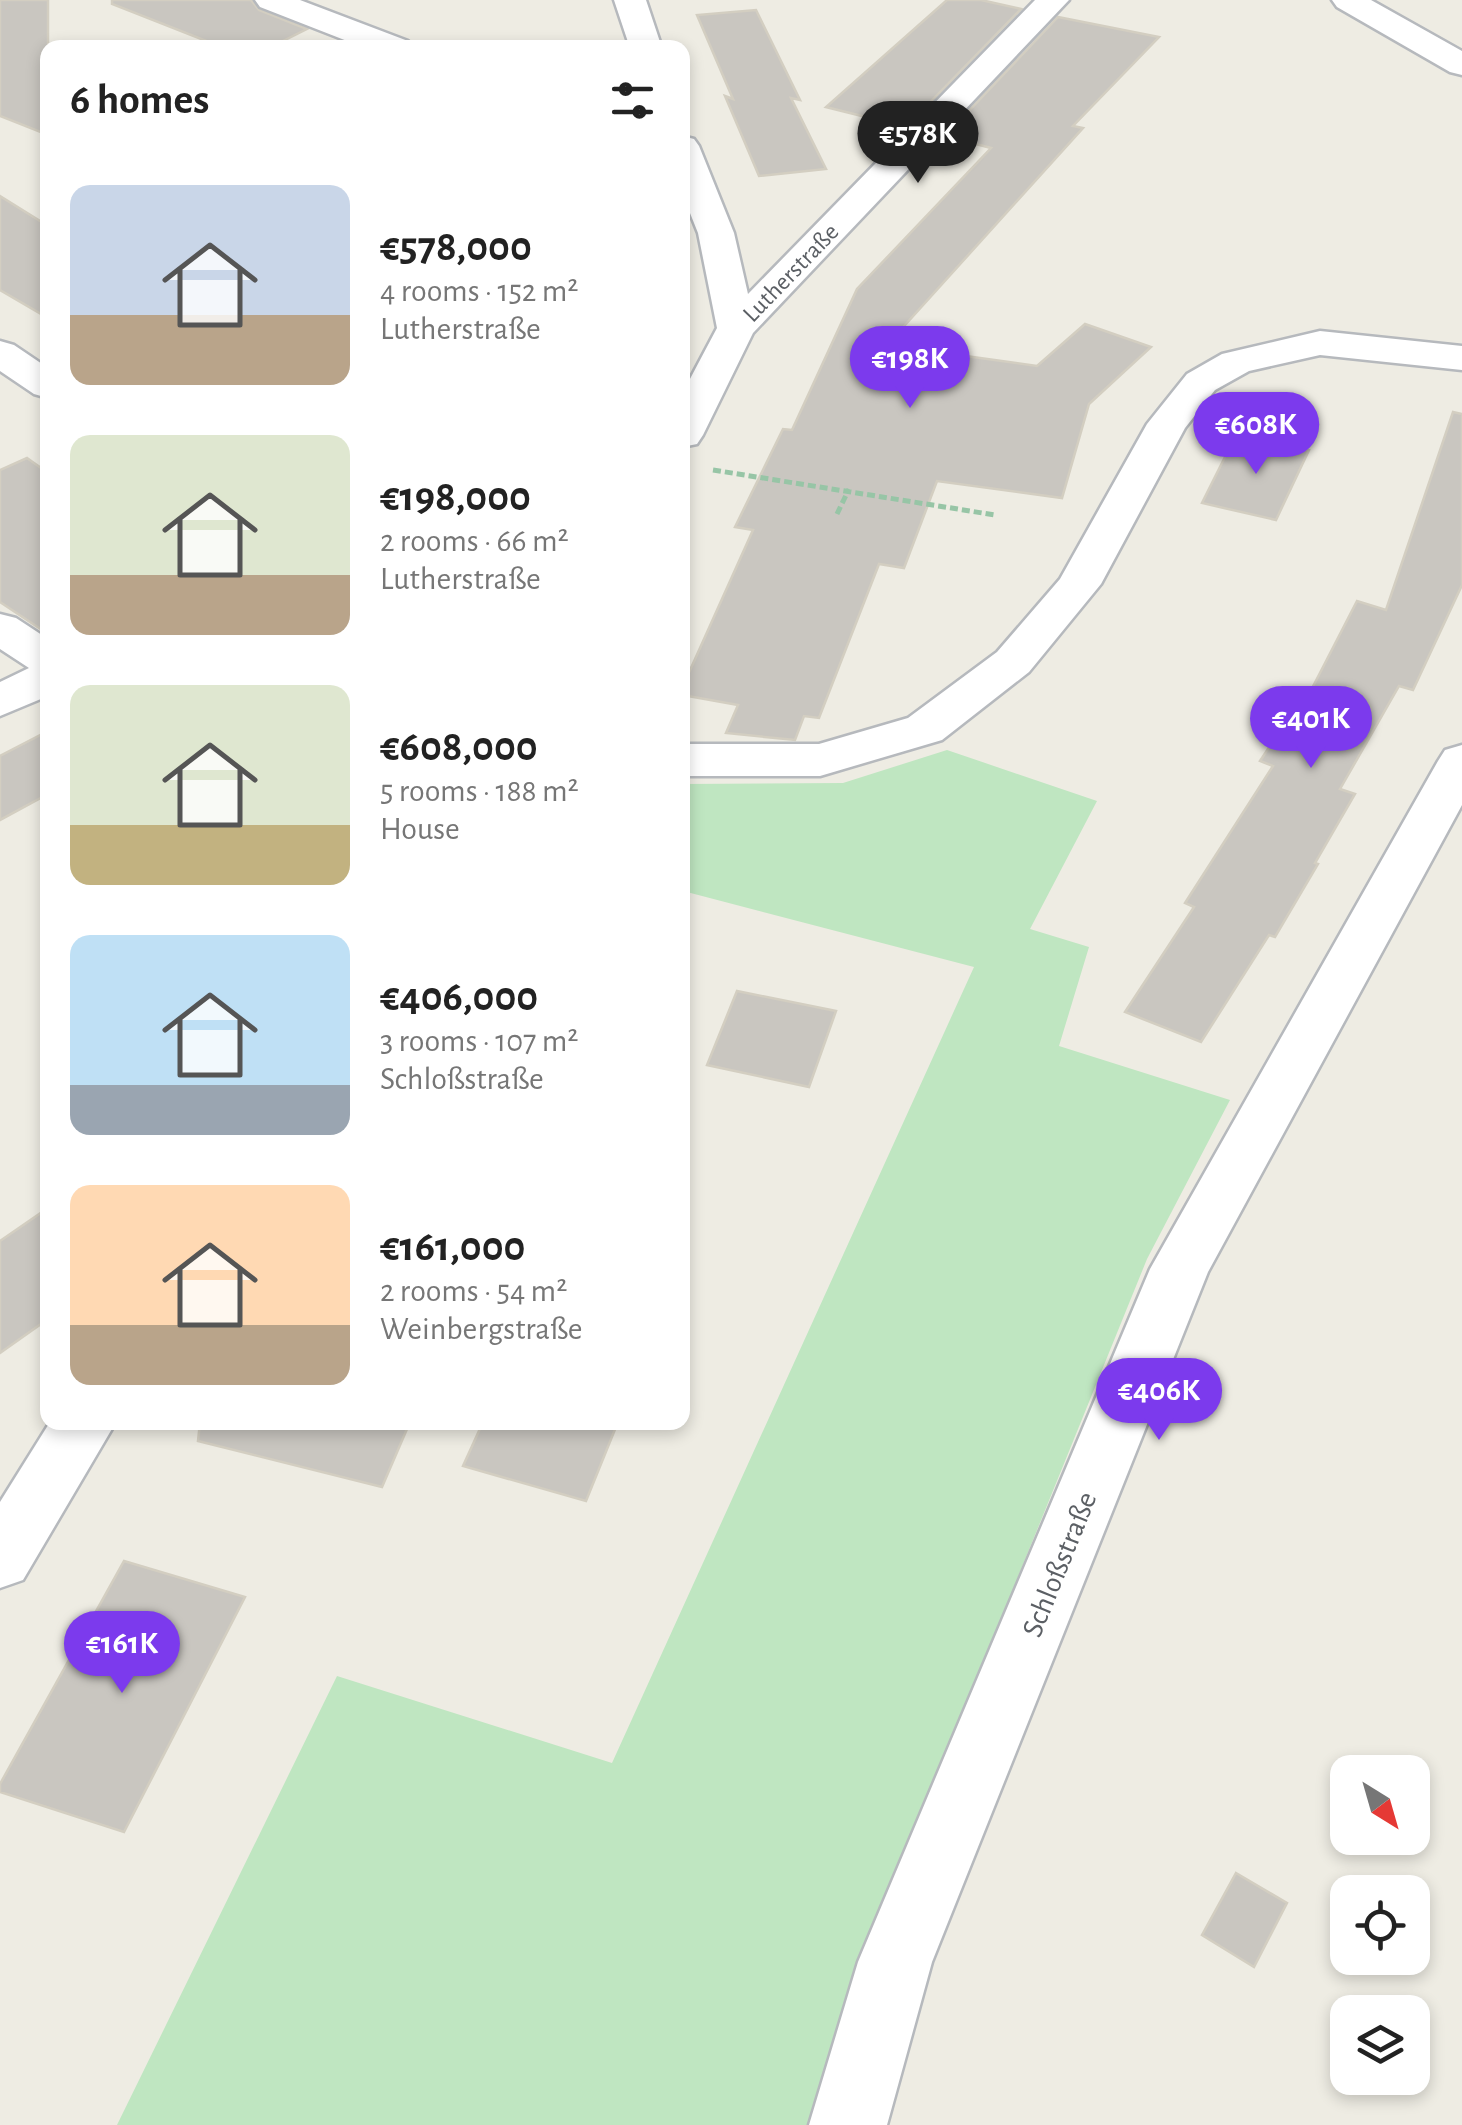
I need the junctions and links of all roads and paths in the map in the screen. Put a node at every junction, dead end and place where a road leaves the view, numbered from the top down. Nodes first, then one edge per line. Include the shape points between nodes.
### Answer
1 (272, 0) edge
2 (630, 0) edge
3 (1053, 0) edge
4 (1348, 0) edge
5 (375, 40) edge
6 (643, 40) edge
7 (1458, 57) edge
8 (690, 169) edge
9 (736, 328) junction
10 (0, 352) edge
11 (1462, 358) edge
12 (40, 380) edge
13 (690, 419) edge
14 (708, 470) dead end
15 (850, 489) junction
16 (838, 514) dead end
17 (995, 515) dead end
18 (0, 628) edge
19 (40, 655) edge
20 (40, 681) edge
21 (0, 701) edge
22 (690, 760) edge
23 (1462, 761) edge
24 (80, 1430) edge
25 (0, 1559) edge
26 (848, 2125) edge

1 - 5 street
2 - 6 street
3 - 9 street, Lutherstraße
4 - 7 street
8 - 9 street via 716,233
9 - 13 street, Lutherstraße
10 - 12 street
11 - 22 street via 1320,343 1236,362 1201,382 1167,424 1079,584 1013,662 925,729 820,760
14 - 15 path
15 - 16 path
15 - 17 path
18 - 19 street
20 - 21 street
23 - 26 street, Schloßstraße via 1180,1270 895,1962
24 - 25 street

